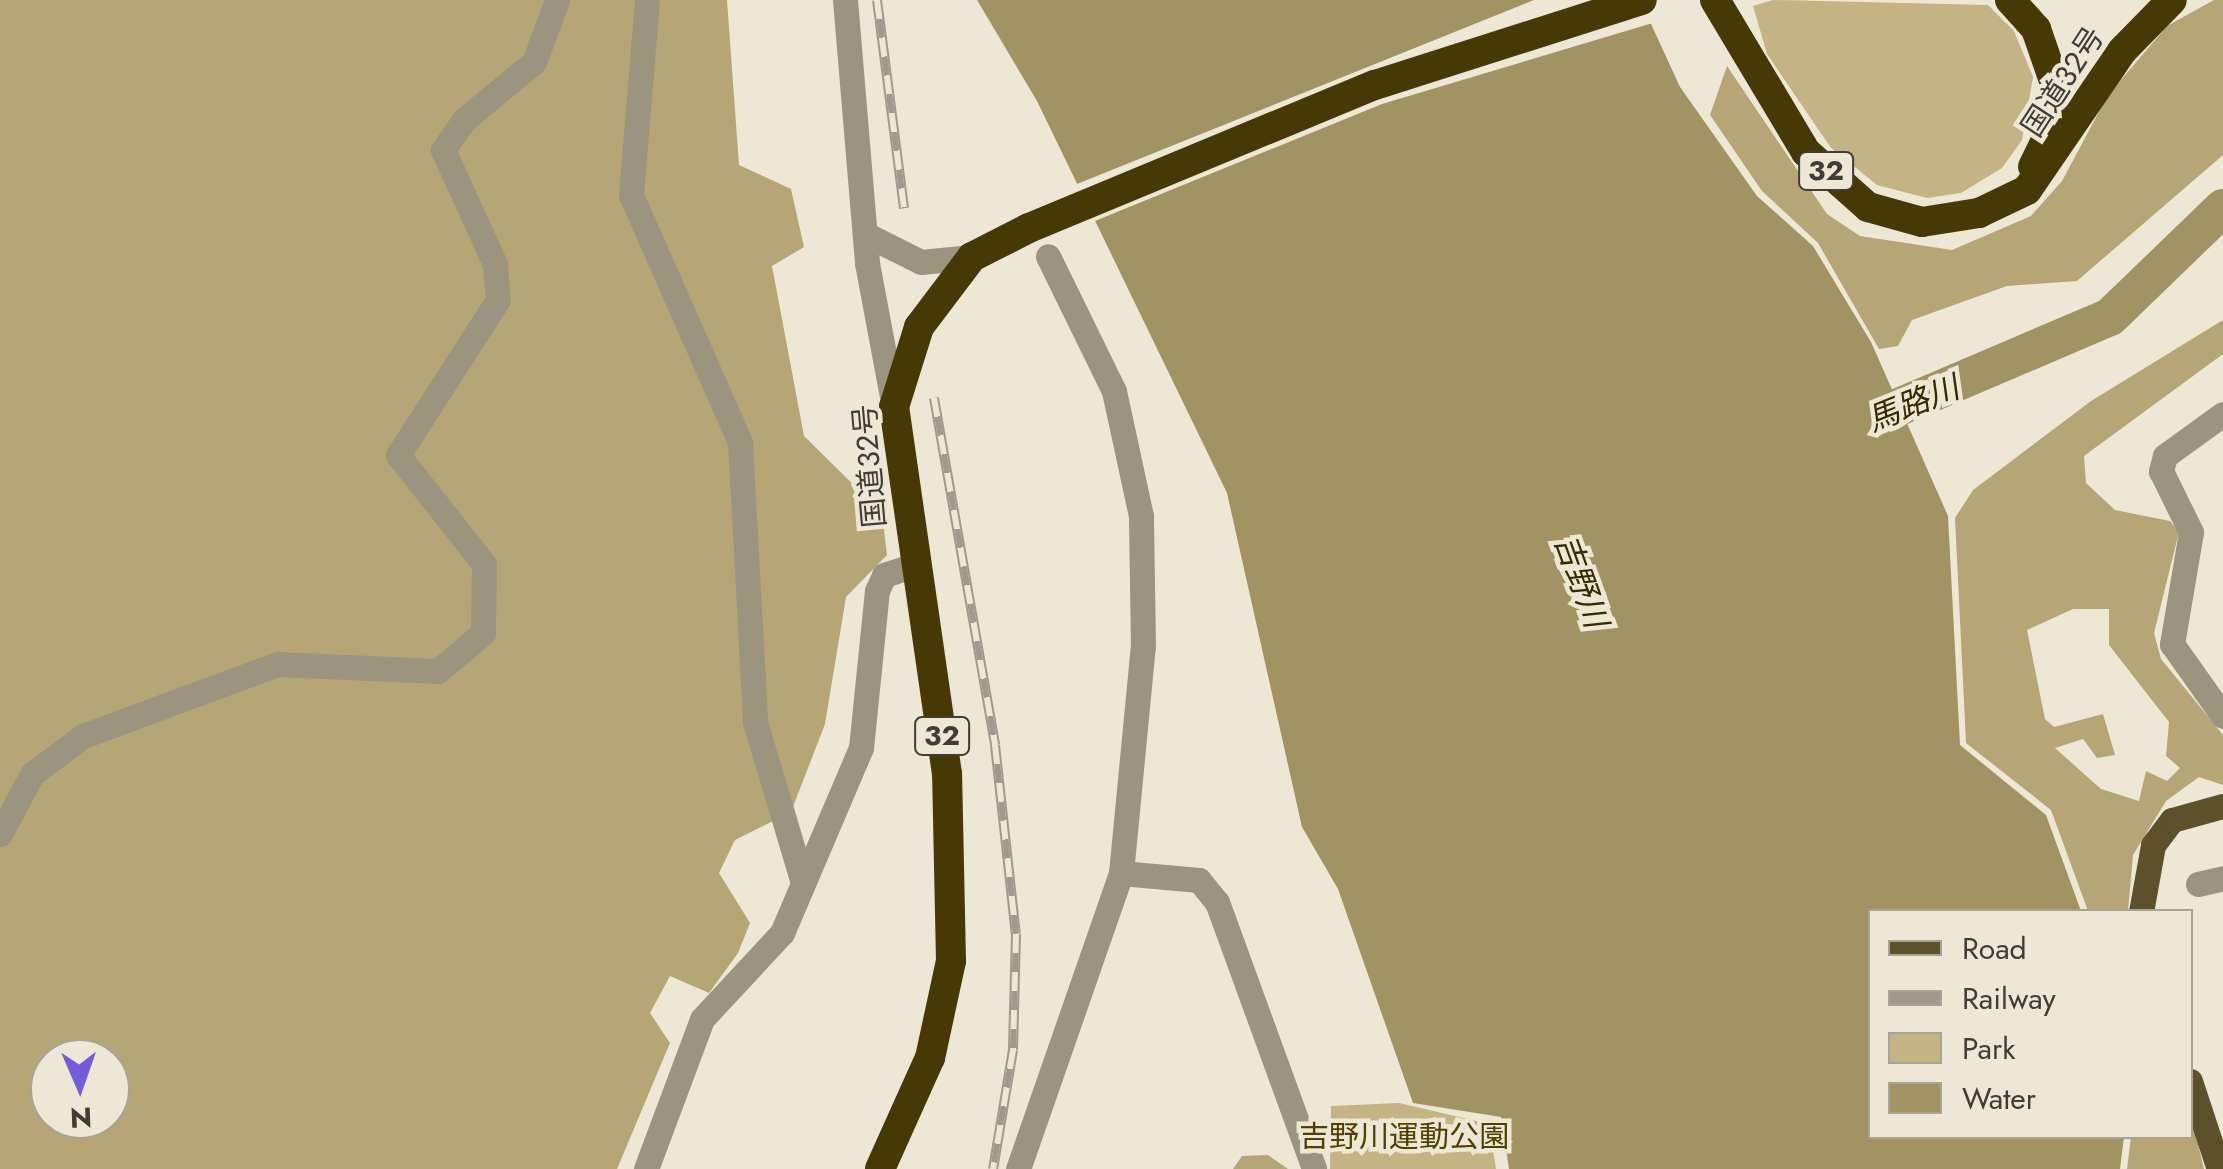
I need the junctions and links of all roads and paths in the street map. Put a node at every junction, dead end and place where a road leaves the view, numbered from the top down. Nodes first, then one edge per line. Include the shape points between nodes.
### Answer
1 (557, 0) edge
2 (647, 0) edge
3 (845, 0) edge
4 (1568, 0) edge
5 (1642, 0) edge
6 (1715, 0) edge
7 (2010, 0) edge
8 (2166, 2) edge
9 (1541, 27) junction
10 (2010, 197) junction
11 (867, 235) junction
12 (1048, 256) dead end
13 (972, 257) junction
14 (894, 407) junction
15 (2223, 414) edge
16 (915, 565) junction
17 (2223, 716) edge
18 (2223, 806) edge
19 (0, 834) edge
20 (1121, 873) junction
21 (803, 883) junction
22 (2142, 909) edge
23 (2193, 1090) edge
24 (2219, 1164) edge
25 (646, 1169) edge
26 (880, 1169) edge
27 (1018, 1169) edge
28 (1314, 1169) edge

1 - 19 street via 534,62 465,118 443,150 495,264 498,300 398,455 484,564 484,632 438,671 278,664 83,736 32,774
2 - 21 street via 631,195 740,442 755,722
3 - 11 street
4 - 9 highway, 国道32号 / 32
5 - 9 highway, 国道32号 / 32
6 - 10 highway, 国道32号 / 32 via 1776,110 1853,198 1922,222
7 - 10 highway, 国道32号 via 2036,29 2054,84 2048,136
8 - 10 highway, 国道32号 via 2122,51 2046,172
9 - 13 highway, 国道32号 / 32 via 1231,143
11 - 13 street via 930,263
11 - 14 street
12 - 20 street via 1114,391 1141,516 1143,646
13 - 14 highway, 国道32号 / 32 via 904,362
14 - 16 highway, 国道32号 / 32
15 - 17 street via 2165,456 2161,471 2191,532 2172,644
16 - 21 street via 884,575 877,591 860,748
16 - 26 highway, 国道32号 / 32 via 956,855 951,961 930,1058
18 - 22 main road via 2172,820 2153,845
20 - 27 street
20 - 28 street via 1199,880 1217,902
21 - 25 street via 782,933 702,1020
23 - 24 main road

